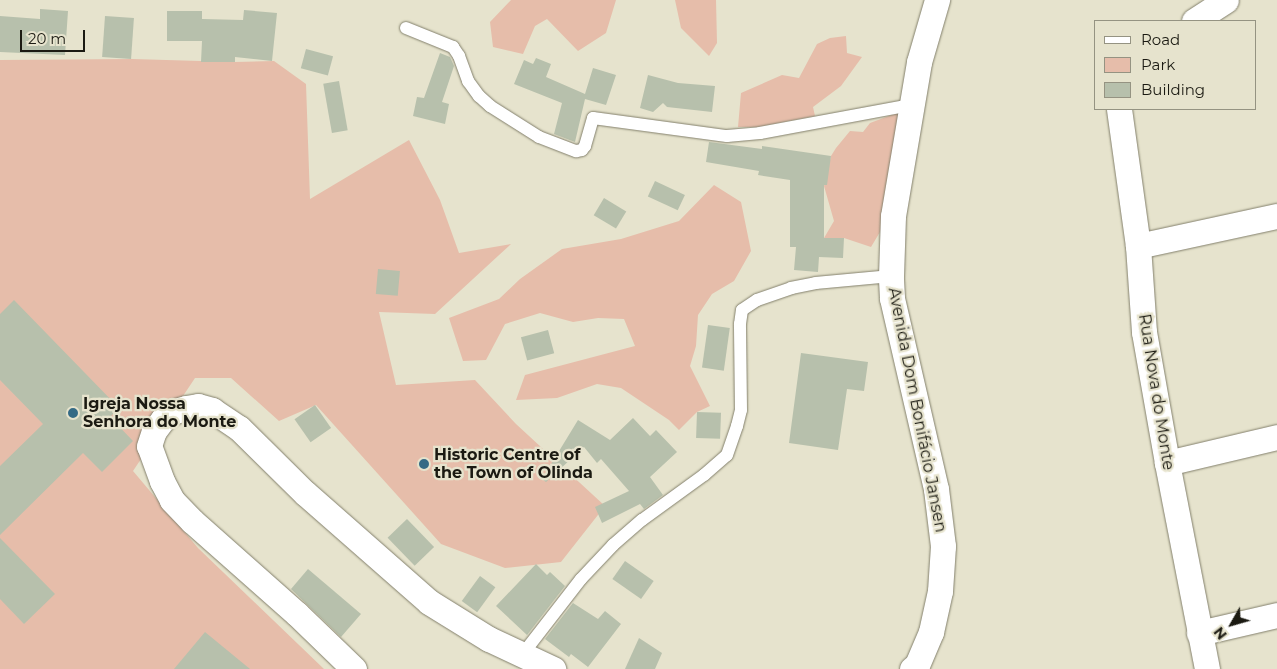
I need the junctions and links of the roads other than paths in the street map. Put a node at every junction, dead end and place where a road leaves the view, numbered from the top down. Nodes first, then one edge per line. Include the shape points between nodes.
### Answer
1 (937, 0) edge
2 (1226, 0) edge
3 (1196, 20) edge
4 (406, 28) dead end
5 (911, 105) junction
6 (1119, 111) edge
7 (1277, 216) edge
8 (1138, 246) junction
9 (891, 276) junction
10 (1277, 437) edge
11 (1167, 463) junction
12 (1277, 615) edge
13 (1199, 633) junction
14 (522, 655) junction
15 (915, 668) edge
16 (354, 669) edge
17 (553, 669) edge
18 (1207, 669) edge

1 - 5 street, Avenida Dom Bonifácio Jansen via 919,62
2 - 3 street
4 - 5 lane via 453,47 468,81 490,106 539,137 576,151 586,146 593,118 727,136 760,133
5 - 9 street, Avenida Dom Bonifácio Jansen via 893,216
6 - 8 street, Rua Nova do Monte
7 - 8 street
8 - 11 street, Rua Nova do Monte via 1144,332
9 - 14 lane via 791,288 757,300 742,310 741,410 726,455 607,551
9 - 15 street, Avenida Dom Bonifácio Jansen via 892,298 936,489 943,546 940,591 931,632
10 - 11 street
11 - 13 street, Rua Nova do Monte
12 - 13 street
13 - 18 street, Rua Nova do Monte
14 - 16 street via 429,602 305,493 239,428 212,410 198,406 186,408 163,419 149,446 172,500
14 - 17 street

